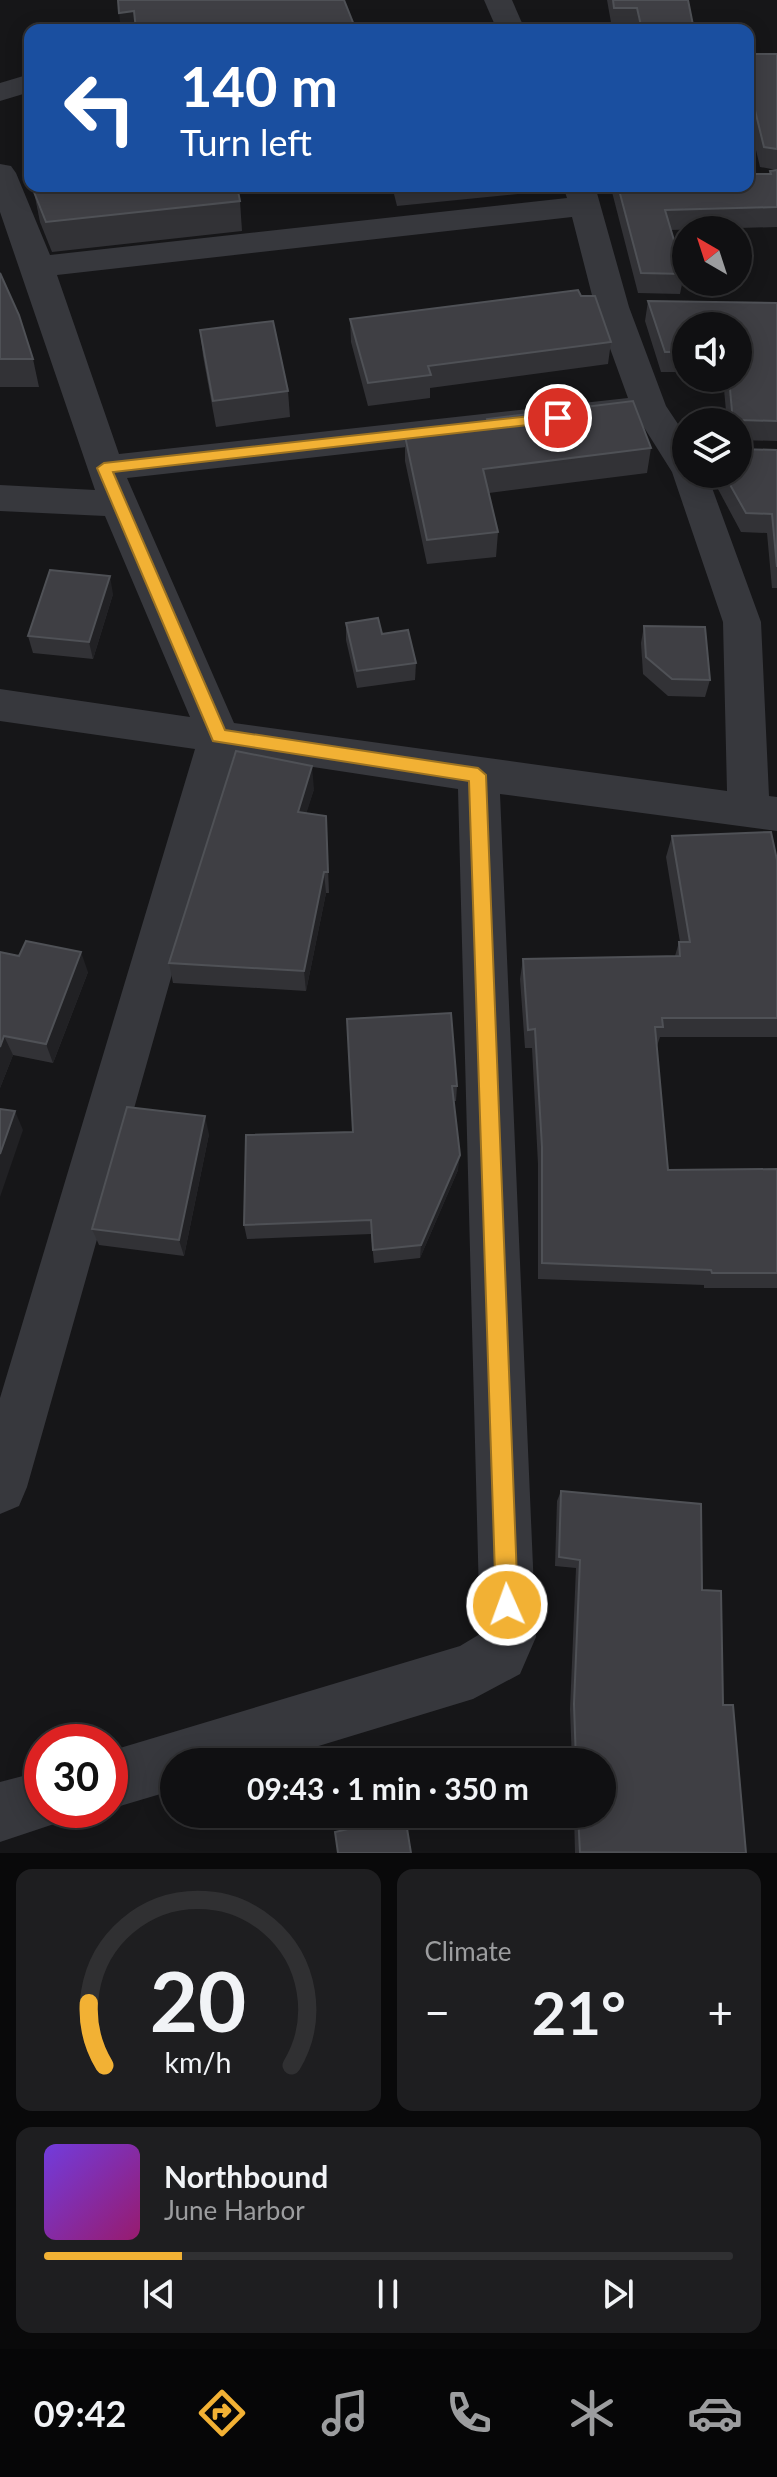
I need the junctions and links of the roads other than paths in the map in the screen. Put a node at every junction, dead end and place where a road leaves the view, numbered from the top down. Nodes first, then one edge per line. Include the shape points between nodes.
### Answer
1 (498, 0) edge
2 (508, 24) edge
3 (24, 85) edge
4 (0, 92) edge
5 (0, 173) edge
6 (582, 196) edge
7 (38, 267) junction
8 (649, 408) junction
9 (672, 442) edge
10 (111, 486) junction
11 (698, 488) edge
12 (0, 498) edge
13 (760, 623) edge
14 (0, 705) edge
15 (219, 736) junction
16 (478, 775) junction
17 (763, 812) edge
18 (0, 1487) edge
19 (128, 1775) edge
20 (24, 1805) edge
21 (0, 1812) edge

1 - 2 street
3 - 4 street
5 - 7 street
6 - 7 street
6 - 8 street via 627,307
7 - 10 street
8 - 9 street
8 - 10 street
10 - 12 street
10 - 15 street
11 - 13 street
13 - 17 street
14 - 15 street
15 - 16 street
15 - 18 street
16 - 17 street
16 - 19 street via 508,1637 500,1654 473,1671
20 - 21 street

